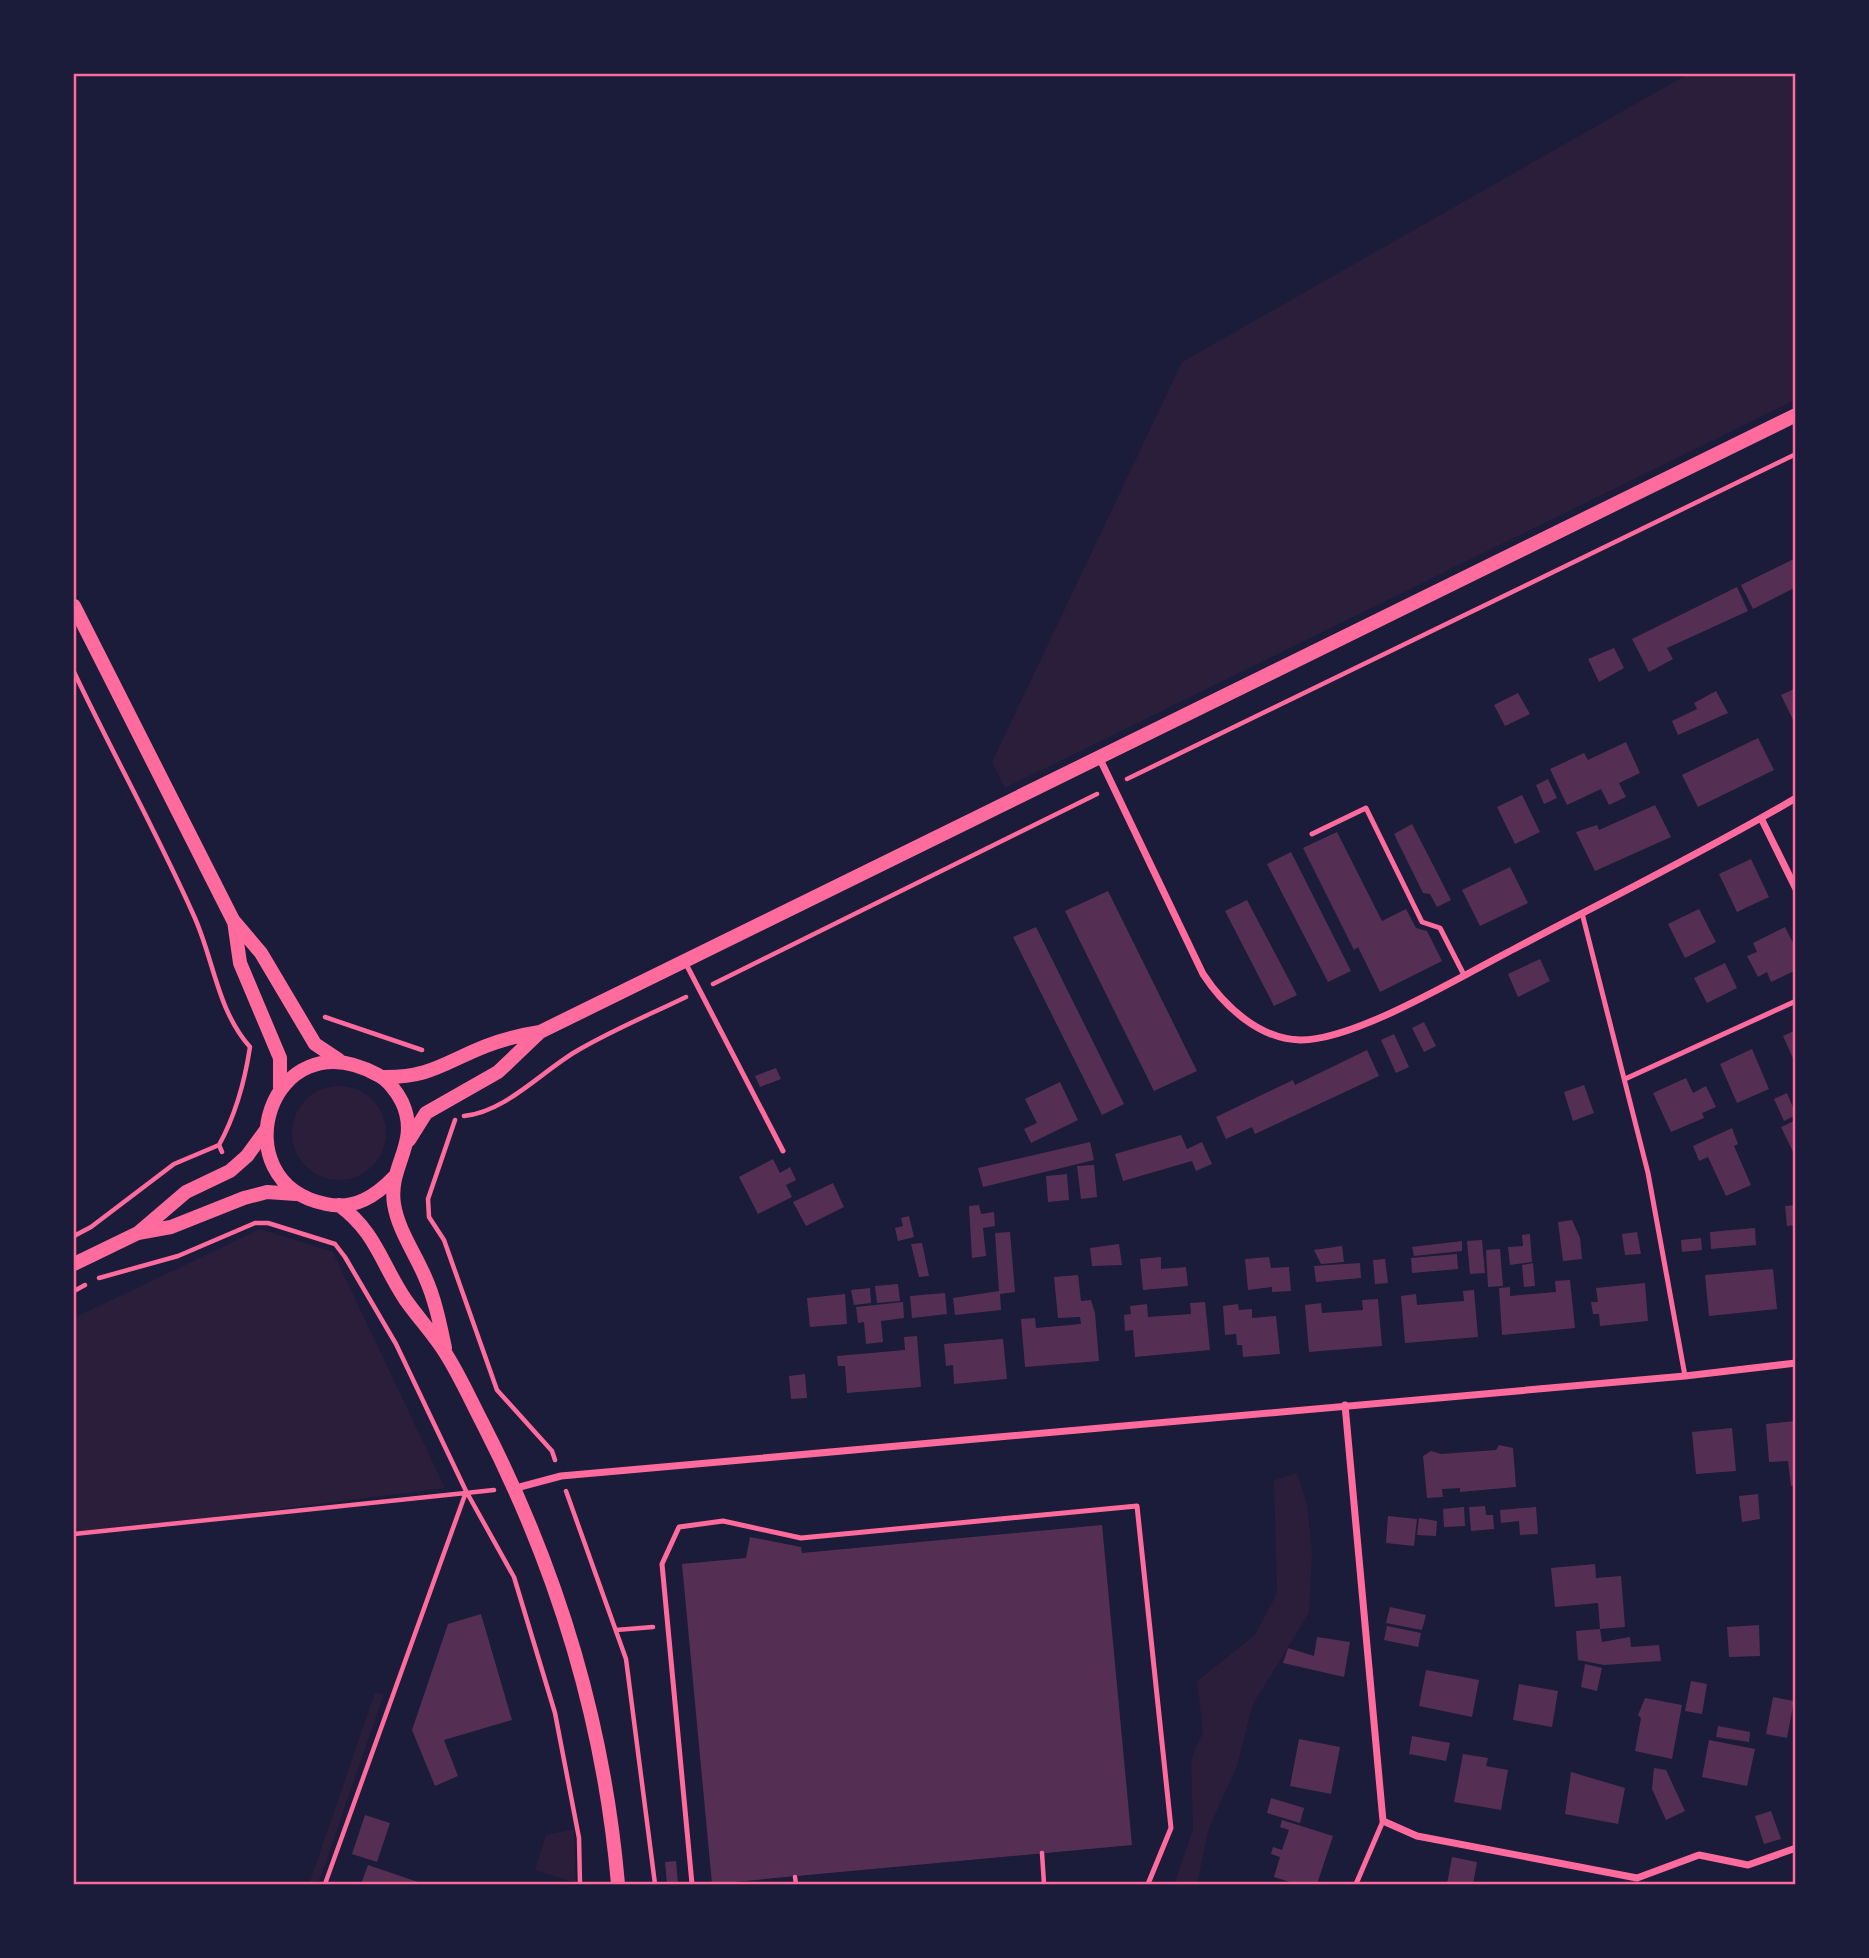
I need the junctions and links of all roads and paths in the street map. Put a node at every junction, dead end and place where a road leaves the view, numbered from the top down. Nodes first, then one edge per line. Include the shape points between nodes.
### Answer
1 (1796, 415) edge
2 (74, 606) edge
3 (74, 672) edge
4 (1099, 757) junction
5 (1796, 798) edge
6 (1761, 818) junction
7 (1312, 835) dead end
8 (1796, 889) edge
9 (1582, 913) junction
10 (233, 920) junction
11 (685, 962) junction
12 (1464, 975) junction
13 (1796, 1001) edge
14 (540, 1032) junction
15 (339, 1060) junction
16 (382, 1077) junction
17 (1625, 1079) junction
18 (280, 1088) junction
19 (266, 1130) junction
20 (409, 1140) junction
21 (219, 1144) junction
22 (783, 1152) dead end
23 (230, 1171) junction
24 (395, 1176) junction
25 (296, 1194) junction
26 (244, 1198) junction
27 (339, 1205) junction
28 (255, 1223) junction
29 (138, 1233) junction
30 (74, 1236) edge
31 (74, 1264) edge
32 (74, 1291) edge
33 (446, 1353) junction
34 (1796, 1363) edge
35 (1685, 1376) junction
36 (1345, 1405) junction
37 (516, 1488) junction
38 (466, 1491) junction
39 (74, 1534) edge
40 (667, 1626) junction
41 (616, 1630) dead end
42 (1383, 1821) junction
43 (1796, 1848) edge
44 (1042, 1853) dead end
45 (795, 1877) dead end
46 (325, 1885) edge
47 (580, 1885) edge
48 (618, 1885) edge
49 (692, 1885) edge
50 (796, 1885) edge
51 (1045, 1885) edge
52 (1148, 1885) edge
53 (1356, 1885) edge

1 - 4 main road
2 - 10 main road
3 - 21 path via 162,843 196,920 223,1003 250,1047 247,1069
4 - 11 main road
4 - 12 street via 1203,974 1220,1000 1269,1033 1299,1040 1327,1037
5 - 6 street
6 - 8 street
6 - 9 street
7 - 12 lane via 1366,808 1422,922 1440,928
9 - 12 street
9 - 17 lane
10 - 15 main road via 261,953 315,1044
10 - 18 main road via 240,962 280,1058
11 - 14 main road
11 - 22 lane
13 - 17 lane
14 - 16 main road via 485,1046 411,1077
14 - 20 main road via 498,1072 426,1113
15 - 16 main road
15 - 18 main road via 295,1072
16 - 20 main road via 407,1114
17 - 35 lane via 1648,1173
18 - 19 main road
19 - 23 main road
19 - 25 main road via 268,1156 278,1176
20 - 24 main road
21 - 23 path
21 - 30 path via 174,1164
23 - 29 main road via 186,1192
24 - 27 main road via 376,1196
24 - 33 main road via 394,1203 432,1295
25 - 26 main road via 267,1192
25 - 27 main road
26 - 28 path
26 - 29 main road via 172,1227
27 - 33 main road via 359,1219 397,1287
28 - 32 path
28 - 38 path via 335,1244 396,1344
29 - 31 main road
33 - 37 main road
34 - 35 street
35 - 36 street
36 - 37 street via 561,1476
36 - 42 street
37 - 38 path
37 - 48 main road via 559,1596 588,1703 611,1808
38 - 39 path
38 - 46 path
38 - 47 path via 506,1560 524,1604 555,1713 579,1838
40 - 41 path
40 - 49 lane
40 - 52 lane via 662,1564 680,1527 723,1521 801,1538 1137,1506 1171,1828
42 - 43 street via 1417,1836 1637,1878 1699,1855 1748,1865
42 - 53 lane
44 - 51 path
45 - 50 path

